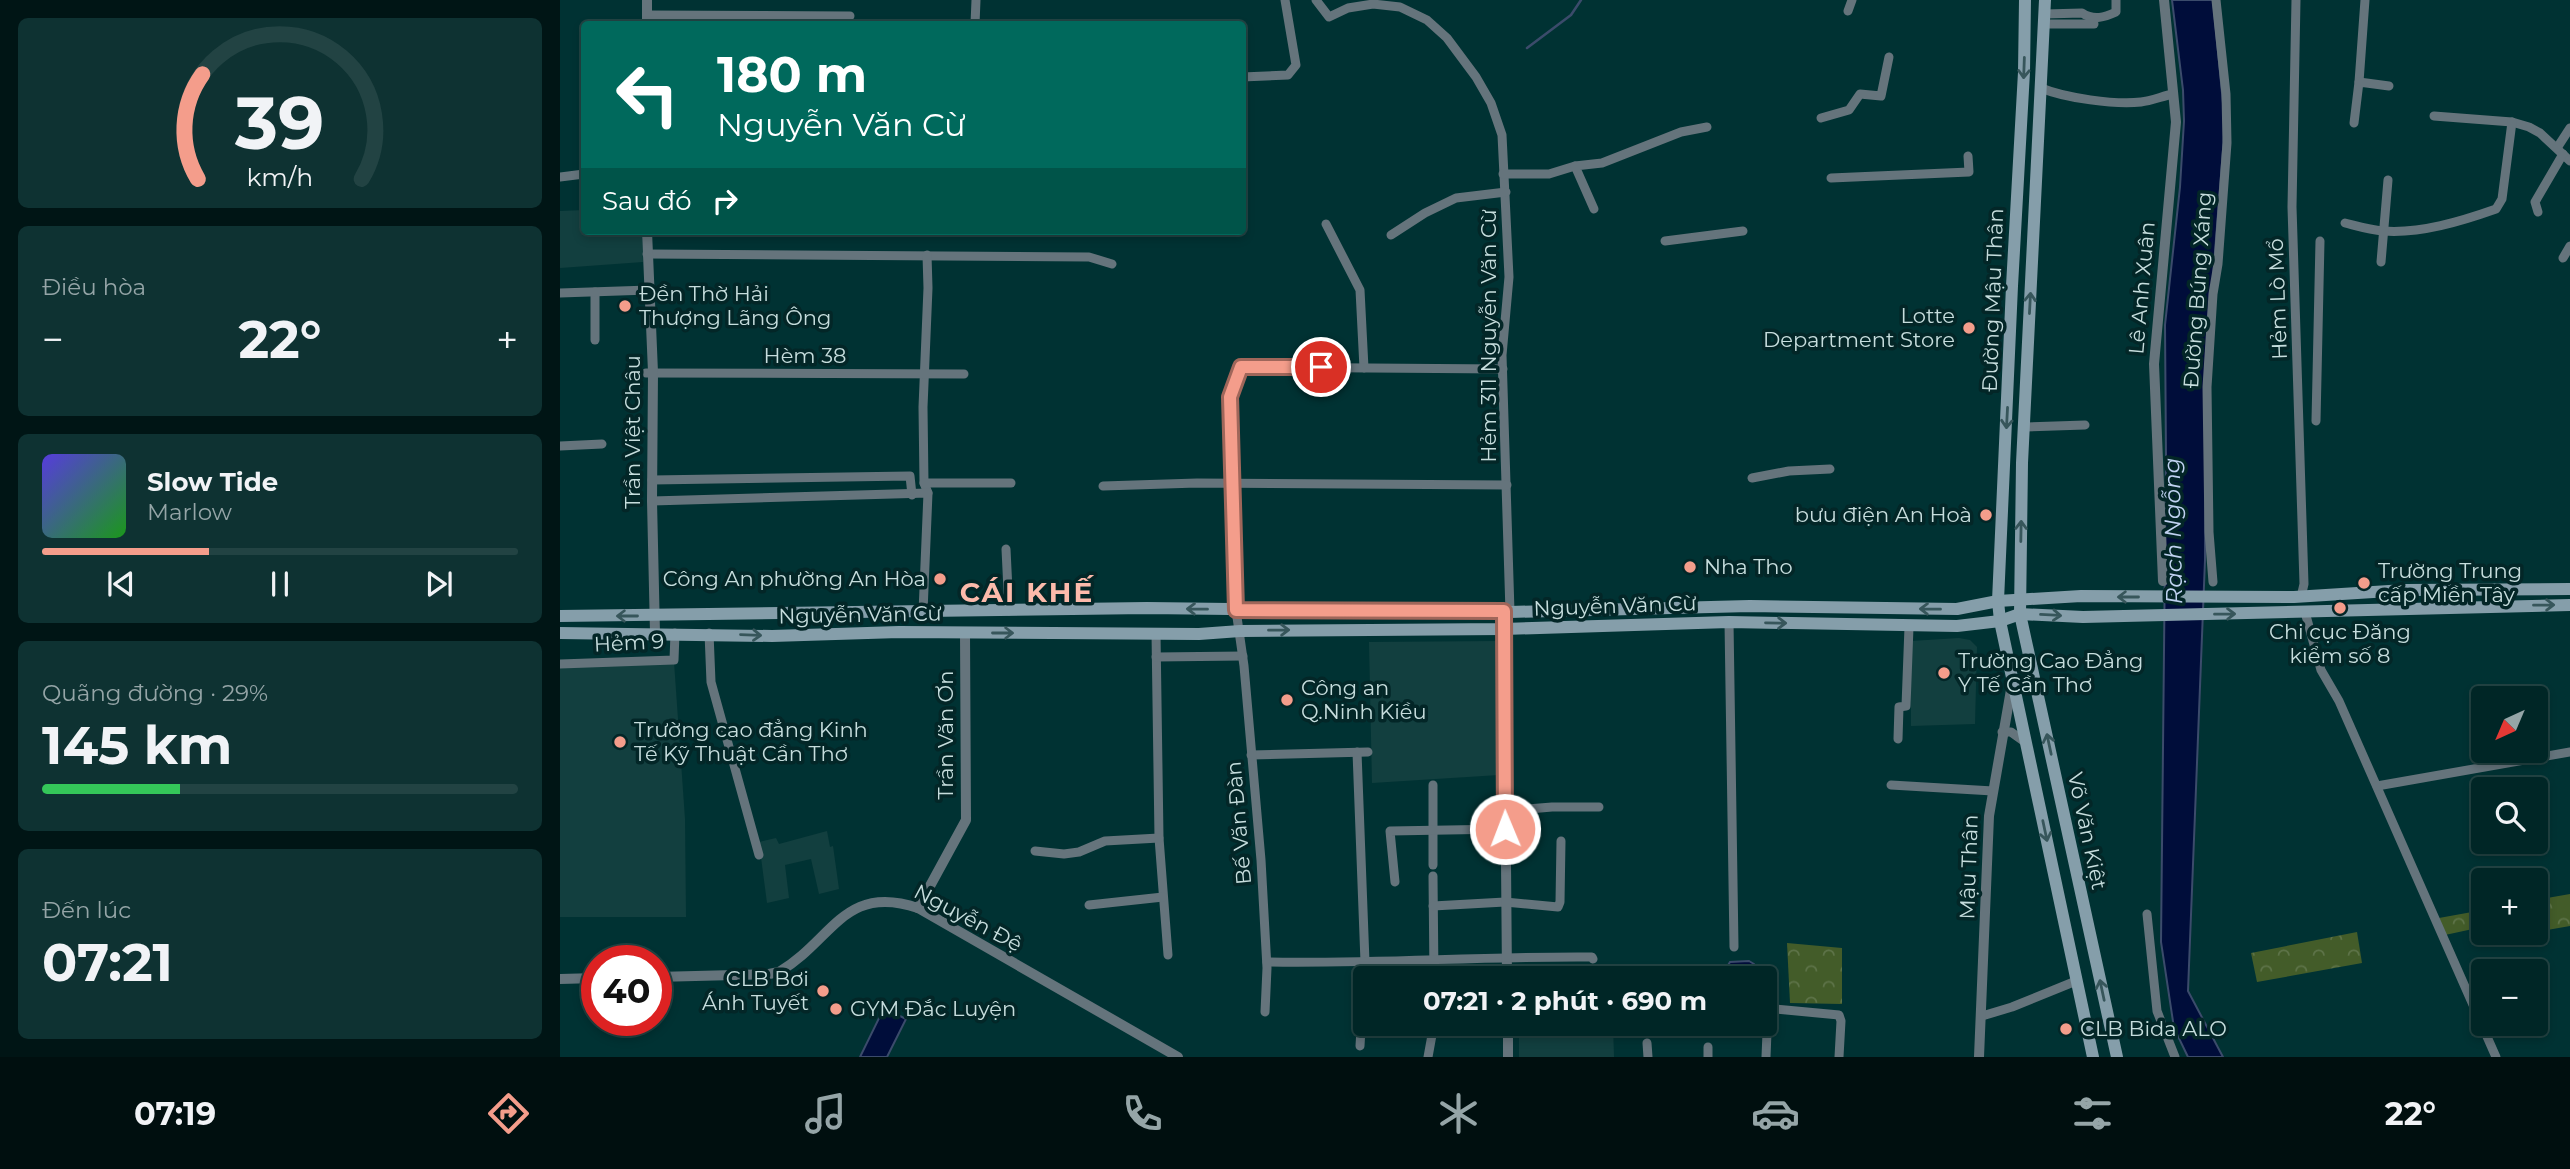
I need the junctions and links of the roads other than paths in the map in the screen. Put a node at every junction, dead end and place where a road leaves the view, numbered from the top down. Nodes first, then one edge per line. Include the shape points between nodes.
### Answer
1 (647, 0) edge
2 (976, 0) edge
3 (1285, 0) edge
4 (1316, 0) edge
5 (1852, 0) edge
6 (2025, 0) edge
7 (2045, 0) edge
8 (2116, 0) edge
9 (2164, 0) edge
10 (2216, 0) edge
11 (2296, 0) edge
12 (2365, 0) edge
13 (1848, 11) dead end
14 (850, 16) dead end
15 (2045, 19) junction
16 (647, 20) edge
17 (975, 21) edge
18 (2094, 24) dead end
19 (1889, 57) dead end
20 (1246, 78) edge
21 (2359, 82) junction
22 (2389, 86) dead end
23 (2041, 88) junction
24 (2173, 94) junction
25 (2434, 116) dead end
26 (1821, 118) dead end
27 (2512, 122) junction
28 (2354, 123) dead end
29 (1707, 127) dead end
30 (2570, 128) edge
31 (2563, 155) edge
32 (1968, 156) dead end
33 (1575, 166) junction
34 (581, 174) edge
35 (1503, 174) junction
36 (560, 177) edge
37 (1831, 178) dead end
38 (2388, 180) dead end
39 (1506, 192) junction
40 (1594, 209) dead end
41 (2538, 212) dead end
42 (2345, 223) dead end
43 (1326, 224) dead end
44 (1743, 231) dead end
45 (2383, 231) junction
46 (647, 235) edge
47 (1391, 235) dead end
48 (1664, 241) dead end
49 (2320, 242) dead end
50 (2570, 246) edge
51 (647, 254) junction
52 (927, 254) junction
53 (2563, 258) dead end
54 (2381, 262) dead end
55 (1111, 264) dead end
56 (649, 290) junction
57 (595, 292) junction
58 (560, 293) edge
59 (595, 340) dead end
60 (1364, 368) junction
61 (2010, 368) junction
62 (2027, 368) junction
63 (1503, 369) junction
64 (650, 372) junction
65 (924, 374) junction
66 (964, 374) dead end
67 (2316, 422) dead end
68 (2085, 425) dead end
69 (2024, 427) junction
70 (602, 443) dead end
71 (560, 446) edge
72 (1830, 469) dead end
73 (1752, 478) dead end
74 (652, 480) junction
75 (1011, 483) dead end
76 (1233, 485) junction
77 (1507, 485) junction
78 (1103, 486) dead end
79 (926, 488) junction
80 (912, 495) junction
81 (652, 501) junction
82 (1006, 549) dead end
83 (2163, 581) dead end
84 (2213, 582) dead end
85 (2570, 589) edge
86 (2298, 597) junction
87 (2019, 599) junction
88 (1998, 601) junction
89 (2570, 605) edge
90 (1236, 610) junction
91 (1009, 611) junction
92 (923, 612) junction
93 (1507, 612) junction
94 (2305, 612) junction
95 (2020, 614) junction
96 (560, 616) edge
97 (655, 616) junction
98 (2000, 621) junction
99 (1729, 622) junction
100 (1909, 626) junction
101 (1504, 629) junction
102 (1240, 631) junction
103 (560, 633) edge
104 (675, 633) junction
105 (965, 633) junction
106 (655, 634) junction
107 (709, 634) junction
108 (1156, 634) junction
109 (1243, 656) junction
110 (1156, 657) junction
111 (560, 664) edge
112 (2013, 680) junction
113 (2003, 732) junction
114 (1898, 739) dead end
115 (2026, 743) junction
116 (1357, 752) junction
117 (1368, 752) dead end
118 (2570, 752) edge
119 (1251, 755) junction
120 (1433, 785) dead end
121 (1891, 785) dead end
122 (2376, 786) junction
123 (1993, 792) junction
124 (1599, 807) dead end
125 (1505, 811) junction
126 (1505, 829) junction
127 (1433, 830) junction
128 (1159, 838) junction
129 (1561, 841) dead end
130 (1035, 851) dead end
131 (759, 855) dead end
132 (1433, 865) dead end
133 (1433, 876) dead end
134 (1395, 882) dead end
135 (1163, 897) junction
136 (1505, 902) junction
137 (1089, 905) dead end
138 (1433, 906) junction
139 (918, 908) junction
140 (2147, 914) dead end
141 (1734, 947) dead end
142 (1168, 955) dead end
143 (1505, 957) junction
144 (1593, 959) dead end
145 (1267, 962) junction
146 (1365, 962) junction
147 (1433, 962) junction
148 (1433, 966) edge
149 (1506, 966) edge
150 (672, 977) edge
151 (581, 978) edge
152 (560, 979) edge
153 (2076, 981) junction
154 (1777, 1009) edge
155 (1265, 1012) dead end
156 (1982, 1016) junction
157 (1432, 1036) edge
158 (1508, 1036) edge
159 (1766, 1036) edge
160 (1647, 1043) dead end
161 (1360, 1046) dead end
162 (1178, 1057) edge
163 (1428, 1057) edge
164 (1508, 1057) edge
165 (1648, 1057) edge
166 (1766, 1057) edge
167 (1839, 1057) edge
168 (1979, 1057) edge
169 (2093, 1057) edge
170 (2117, 1057) edge
171 (2175, 1057) edge
172 (2496, 1057) edge

1 - 16 street
2 - 17 street
3 - 20 street via 1296,65 1288,75
4 - 35 street, Hẻm 311 Nguyễn Văn Cừ via 1329,17 1373,4 1400,7 1427,20 1447,38 1491,103 1502,135
5 - 13 street
6 -> 61 main road, Đường Mậu Thân
7 - 15 main road, Đường Mậu Thân
8 - 15 street via 2116,12 2104,18 2082,13
9 - 24 street, Lê Anh Xuân
10 - 84 street, Đường Búng Xáng via 2227,143 2207,387
11 - 86 street, Hẻm Lò Mổ via 2292,207 2304,584
12 - 21 street
14 - 16 street
15 - 18 street
15 - 23 main road, Đường Mậu Thân
19 - 26 street via 1881,96 1860,94 1849,110
21 - 22 street
21 - 28 street
23 - 24 street via 2108,102 2140,102
62 -> 23 main road, Đường Mậu Thân
24 - 83 street, Lê Anh Xuân via 2176,122 2154,364
25 - 27 street
27 - 31 street via 2535,129
27 - 45 street via 2502,199 2496,209 2431,227
29 - 33 street via 1681,132 1602,163
30 - 31 street
31 - 41 street via 2535,202
32 - 37 street via 1969,172
33 - 35 street via 1549,174
33 - 40 street
34 - 36 street
35 - 39 street, Hẻm 311 Nguyễn Văn Cừ
38 - 45 street
39 - 47 street via 1456,198
39 - 63 street, Hẻm 311 Nguyễn Văn Cừ via 1509,277
42 - 45 street
43 - 60 street via 1360,290
44 - 48 street
45 - 54 street
46 - 51 street, Trần Việt Châu
49 - 67 street
50 - 53 street
51 - 52 street
51 - 56 street, Trần Việt Châu
52 - 55 street via 1089,257
52 - 65 street
56 - 57 street
56 - 64 street, Trần Việt Châu
57 - 58 street
57 - 59 street
60 - 63 street
60 - 76 street, Bế Văn Đàn via 1241,367 1230,397
61 - 62 main road
61 -> 88 main road, Đường Mậu Thân
62 - 69 main road, Đường Mậu Thân
63 - 77 street, Hẻm 311 Nguyễn Văn Cừ
64 - 65 street, Hèm 38
64 - 74 street, Trần Việt Châu
65 - 66 street, Hèm 38
65 - 79 street
68 - 69 street
87 -> 69 main road, Đường Mậu Thân
70 - 71 street
72 - 73 street
74 - 80 street via 910,476
74 - 81 street, Trần Việt Châu
75 - 79 street
76 - 77 street
76 - 78 street
76 - 90 street, Bế Văn Đàn
77 - 93 street, Hẻm 311 Nguyễn Văn Cừ
79 - 80 street
79 - 92 street
80 - 81 street
81 - 97 street, Trần Việt Châu
82 - 91 street
85 - 86 main road, Nguyễn Văn Cừ via 2405,590
86 -> 87 main road, Nguyễn Văn Cừ
87 - 88 main road, Nguyễn Văn Cừ
87 - 95 main road, Võ Văn Kiệt
88 -> 93 main road, Nguyễn Văn Cừ via 1957,609 1750,606
88 - 98 main road, Đường Mậu Thân
94 -> 89 main road
90 -> 91 main road, Nguyễn Văn Cừ
90 - 93 main road, Nguyễn Văn Cừ
90 - 102 street, Bế Văn Đàn
91 - 92 main road, Nguyễn Văn Cừ
92 - 97 main road, Nguyễn Văn Cừ
93 - 101 main road
95 -> 94 main road
94 - 122 street via 2321,670
95 - 98 main road, Nguyễn Văn Cừ
170 -> 95 main road, Võ Văn Kiệt
97 -> 96 main road, Nguyễn Văn Cừ
97 - 106 street, Trần Việt Châu
98 - 100 main road, Nguyễn Văn Cừ
98 - 112 main road, Võ Văn Kiệt
99 -> 100 main road, Nguyễn Văn Cừ
99 - 101 main road, Nguyễn Văn Cừ
99 - 141 street
100 - 114 street via 1906,706 1899,707
102 -> 101 main road, Nguyễn Văn Cừ
101 - 125 street
102 - 108 main road, Nguyễn Văn Cừ
102 - 109 street, Bế Văn Đàn
103 - 106 main road, Nguyễn Văn Cừ
104 - 106 main road, Nguyễn Văn Cừ
104 - 107 main road, Nguyễn Văn Cừ
104 - 111 street, Hẻm 9 via 674,660
107 -> 105 main road, Nguyễn Văn Cừ
105 -> 108 main road, Nguyễn Văn Cừ
105 - 139 street, Trần Văn Ơn via 966,820
107 - 131 street via 711,682
108 - 110 street
109 - 110 street
109 - 119 street, Bế Văn Đàn
110 - 128 street
112 - 113 street, Mậu Thân
112 - 115 main road, Võ Văn Kiệt
113 - 115 street
113 - 123 street, Mậu Thân
115 -> 153 main road, Võ Văn Kiệt
116 - 117 street
116 - 119 street
116 - 146 street
118 - 122 street
119 - 145 street, Bế Văn Đàn
120 - 127 street
121 - 123 street
122 - 172 street
123 - 156 street, Mậu Thân
124 - 125 street
125 - 126 street
126 - 127 street
126 - 136 street
127 - 132 street
127 - 134 street via 1390,831
128 - 130 street via 1105,841 1064,854
128 - 135 street
129 - 136 street via 1559,906
133 - 138 street
135 - 137 street
135 - 142 street
136 - 138 street
136 - 143 street
138 - 147 street
139 - 150 street, Nguyễn Đệ via 887,901 864,904 779,972
139 - 162 street, Nguyễn Đệ
140 - 171 street via 2157,1011
143 - 144 street
143 - 147 street
143 - 149 street
145 - 146 street
145 - 155 street, Bế Văn Đàn
146 - 147 street
146 - 161 street
147 - 148 street
151 - 152 street
153 - 156 street
153 - 169 main road, Võ Văn Kiệt
154 - 167 street via 1839,1015
156 - 168 street, Mậu Thân
157 - 163 street
158 - 164 street
159 - 166 street
160 - 165 street

